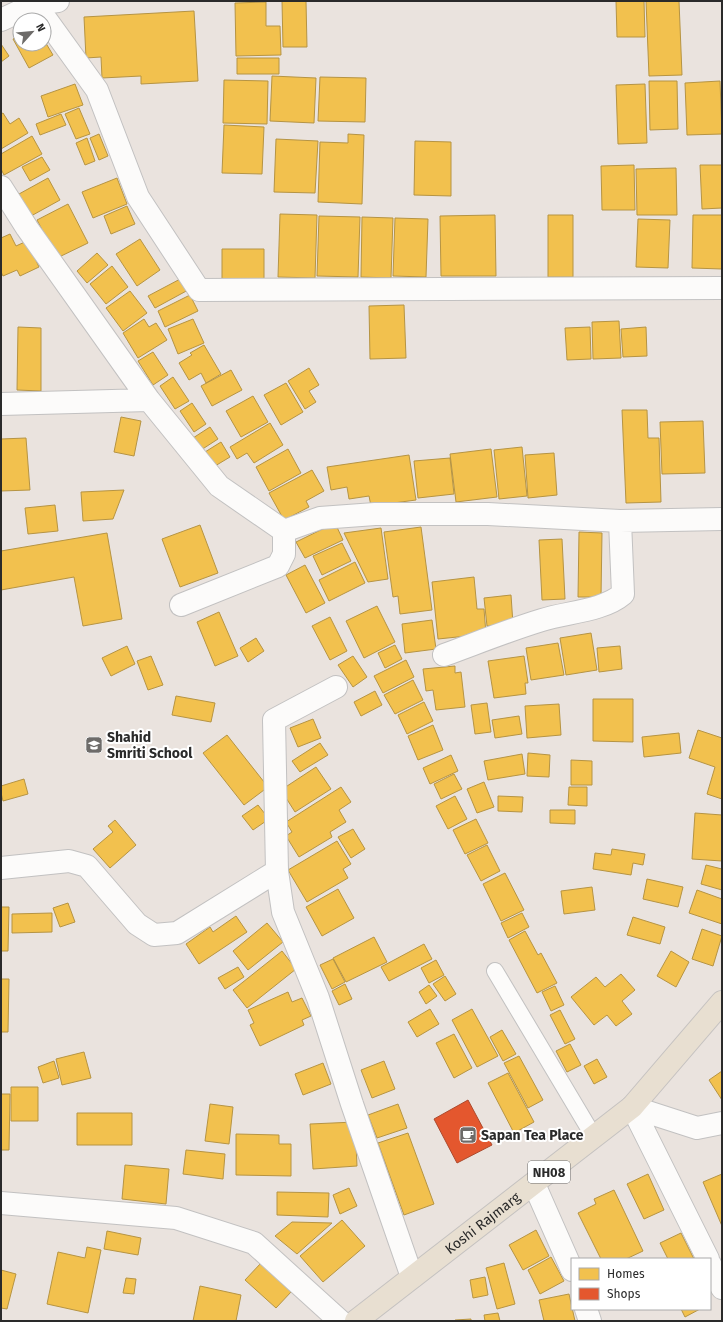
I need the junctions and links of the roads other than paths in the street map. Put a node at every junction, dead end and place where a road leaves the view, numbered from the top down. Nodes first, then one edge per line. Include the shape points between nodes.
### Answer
1 (58, 1) edge
2 (35, 4) junction
3 (1, 20) edge
4 (1, 187) edge
5 (722, 288) edge
6 (149, 400) junction
7 (1, 404) edge
8 (722, 519) edge
9 (620, 521) junction
10 (284, 531) junction
11 (181, 605) dead end
12 (444, 655) dead end
13 (336, 687) dead end
14 (1, 868) edge
15 (277, 871) junction
16 (495, 971) dead end
17 (722, 1002) edge
18 (632, 1107) junction
19 (722, 1123) edge
20 (594, 1137) junction
21 (534, 1184) junction
22 (1, 1203) edge
23 (708, 1258) edge
24 (711, 1266) edge
25 (571, 1268) edge
26 (412, 1277) junction
27 (722, 1288) edge
28 (586, 1310) edge
29 (340, 1321) edge
30 (356, 1321) edge
31 (590, 1321) edge

1 - 2 street
2 - 3 street
2 - 5 street via 97,90 138,197 199,290
4 - 6 street via 27,228
6 - 7 street
6 - 10 street via 219,486
8 - 9 street
9 - 10 street via 488,514 375,514 320,518
9 - 12 street via 624,594 617,600 543,620
10 - 11 street via 284,554 278,566
13 - 15 street via 274,720
14 - 15 street via 69,861 87,866 137,924 154,935 177,933
15 - 26 street via 283,912 318,998
16 - 20 lane
17 - 18 main road, Koshi Rajmarg / NH08
18 - 19 street via 697,1128
18 - 20 main road, Koshi Rajmarg / NH08
18 - 23 street
20 - 21 main road, Koshi Rajmarg / NH08
21 - 25 street
21 - 26 main road, Koshi Rajmarg / NH08
22 - 29 street via 176,1218 254,1243
24 - 27 street
26 - 30 main road, Koshi Rajmarg / NH08
28 - 31 street

